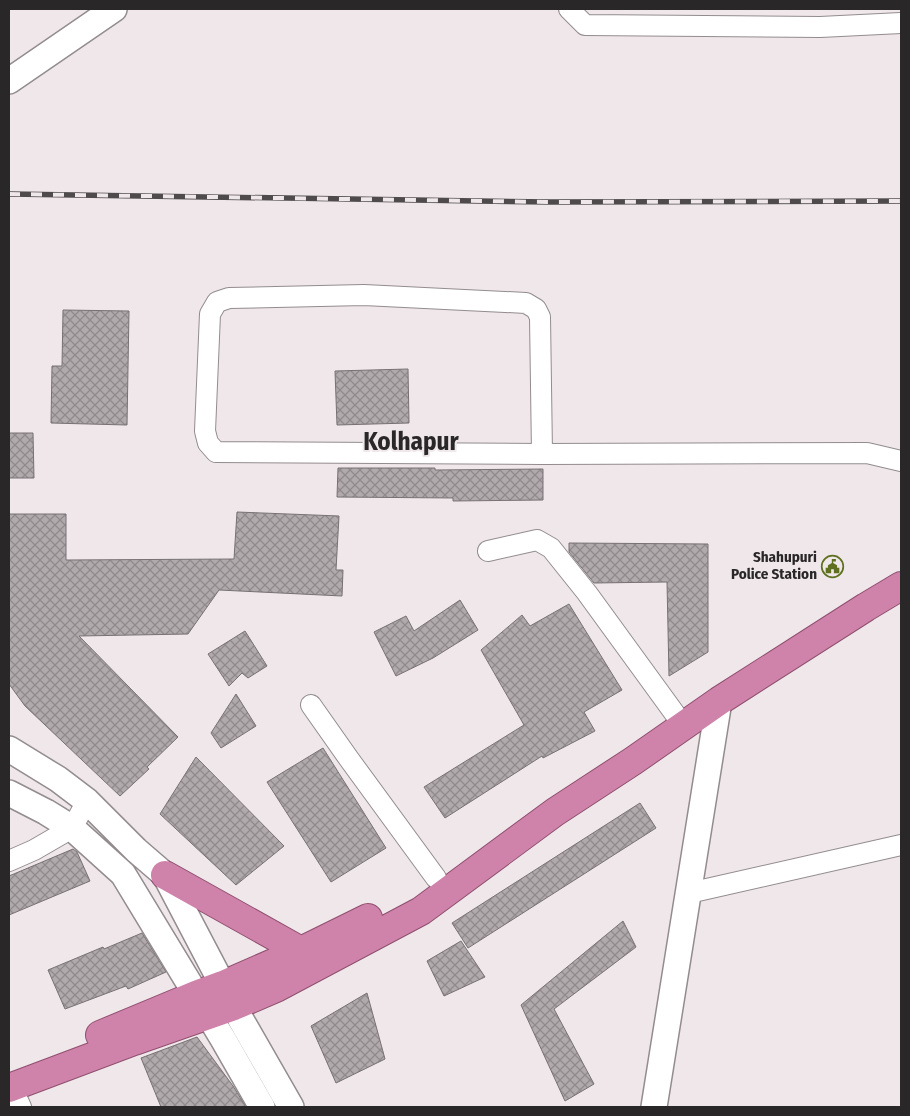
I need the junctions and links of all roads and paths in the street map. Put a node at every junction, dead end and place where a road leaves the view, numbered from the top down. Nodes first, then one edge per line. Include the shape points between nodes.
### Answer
1 (117, 9) edge
2 (569, 9) edge
3 (901, 23) edge
4 (9, 80) edge
5 (542, 454) junction
6 (901, 461) edge
7 (488, 551) dead end
8 (901, 568) edge
9 (901, 586) edge
10 (719, 701) junction
11 (311, 706) dead end
12 (675, 714) junction
13 (9, 750) edge
14 (9, 793) edge
15 (87, 802) junction
16 (72, 828) junction
17 (901, 845) edge
18 (9, 860) edge
19 (165, 875) junction
20 (436, 878) junction
21 (689, 893) junction
22 (301, 951) junction
23 (228, 996) junction
24 (202, 1005) junction
25 (13, 1088) edge
26 (262, 1107) edge
27 (291, 1107) edge
28 (654, 1107) edge

1 - 4 street
2 - 3 street via 585,25 820,27
5 - 5 street via 216,452 208,444 205,431 210,314 217,302 228,298 364,295 526,303 536,309 540,317
5 - 6 street via 867,453
7 - 12 street via 537,540 552,548
8 - 12 highway
9 - 10 highway
10 - 21 street
10 - 23 highway via 555,812 421,911 276,988
11 - 20 street
12 - 20 highway
13 - 15 street via 58,779
14 - 16 street
15 - 16 street
15 - 19 street
16 - 18 street
16 - 24 street via 123,874
17 - 21 street
19 - 22 highway
19 - 23 street
20 - 22 highway via 410,898
21 - 28 street
22 - 23 highway
23 - 24 highway
23 - 27 street
24 - 25 highway
24 - 26 street

